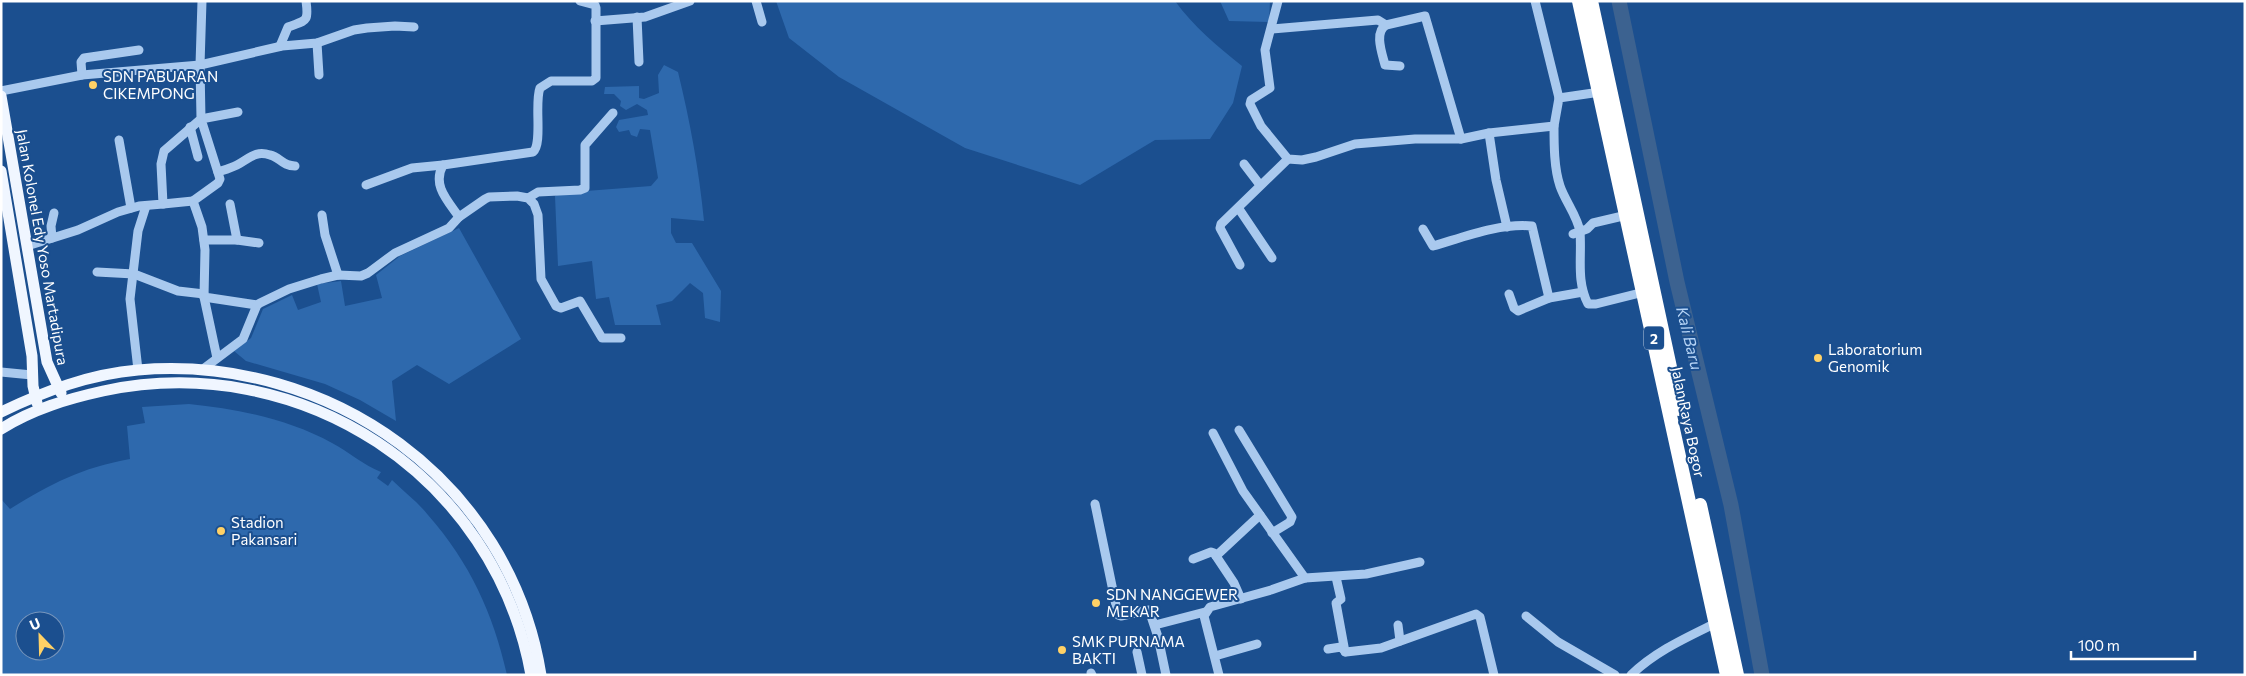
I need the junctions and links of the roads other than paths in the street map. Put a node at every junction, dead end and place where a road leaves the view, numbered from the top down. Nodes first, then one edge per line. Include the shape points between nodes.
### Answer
1 (202, 1) edge
2 (306, 1) edge
3 (580, 1) edge
4 (690, 1) edge
5 (756, 1) edge
6 (1278, 1) edge
7 (1535, 1) edge
8 (1579, 1) edge
9 (1591, 1) edge
10 (637, 17) junction
11 (595, 21) junction
12 (762, 22) dead end
13 (1386, 24) junction
14 (414, 27) dead end
15 (1272, 29) junction
16 (317, 43) junction
17 (280, 46) junction
18 (139, 50) dead end
19 (639, 62) dead end
20 (200, 65) junction
21 (1400, 66) dead end
22 (82, 75) junction
23 (319, 75) dead end
24 (1602, 77) junction
25 (1, 91) edge
26 (1600, 92) junction
27 (1, 96) edge
28 (1559, 98) junction
29 (238, 112) dead end
30 (613, 113) dead end
31 (200, 119) junction
32 (3, 124) edge
33 (1554, 126) junction
34 (190, 127) junction
35 (1489, 133) junction
36 (4, 136) edge
37 (1461, 139) junction
38 (120, 140) dead end
39 (198, 157) dead end
40 (1288, 160) junction
41 (443, 164) junction
42 (1244, 164) dead end
43 (295, 166) dead end
44 (1, 171) edge
45 (218, 172) junction
46 (366, 185) dead end
47 (1260, 185) junction
48 (528, 198) junction
49 (192, 201) junction
50 (163, 204) junction
51 (230, 204) dead end
52 (146, 206) junction
53 (131, 208) junction
54 (1239, 209) junction
55 (54, 213) dead end
56 (322, 215) dead end
57 (1626, 215) junction
58 (457, 218) junction
59 (1508, 227) junction
60 (1423, 229) dead end
61 (1576, 233) junction
62 (52, 238) junction
63 (204, 240) junction
64 (237, 240) junction
65 (259, 243) dead end
66 (27, 246) junction
67 (1272, 258) dead end
68 (1240, 265) dead end
69 (97, 272) dead end
70 (134, 274) junction
71 (338, 275) junction
72 (1583, 292) junction
73 (1644, 292) junction
74 (1509, 294) dead end
75 (204, 296) junction
76 (1550, 298) junction
77 (257, 305) junction
78 (621, 338) dead end
79 (217, 358) junction
80 (203, 369) junction
81 (138, 370) junction
82 (1, 372) edge
83 (239, 374) junction
84 (32, 375) junction
85 (59, 387) junction
86 (235, 387) junction
87 (34, 396) junction
88 (64, 400) junction
89 (40, 409) junction
90 (1, 412) edge
91 (1, 429) edge
92 (1239, 430) dead end
93 (1213, 433) dead end
94 (1095, 504) dead end
95 (1260, 515) junction
96 (1272, 533) junction
97 (1216, 556) junction
98 (1193, 559) dead end
99 (1420, 562) dead end
100 (1336, 577) junction
101 (1305, 578) junction
102 (1241, 599) junction
103 (1205, 612) junction
104 (1526, 616) dead end
105 (1720, 621) junction
106 (1155, 625) junction
107 (1398, 625) dead end
108 (1400, 641) junction
109 (1257, 644) dead end
110 (1328, 649) dead end
111 (1137, 652) dead end
112 (1345, 652) junction
113 (1215, 656) junction
114 (530, 675) edge
115 (542, 675) edge
116 (1142, 675) edge
117 (1166, 675) edge
118 (1219, 675) edge
119 (1494, 675) edge
120 (1615, 675) edge
121 (1631, 675) edge
122 (1727, 675) edge
123 (1737, 675) edge

1 - 20 street
2 - 17 street via 306,20 288,27
3 - 11 street via 596,6
4 - 10 street via 656,15
5 - 12 street
6 - 15 street
7 - 28 street
8 - 24 highway, Jalan Raya Bogor / 2
9 - 24 highway, Jalan Raya Bogor / 2
10 - 11 street
10 - 19 street
11 - 41 street via 596,78 551,81 540,88 536,101 535,151
13 - 15 street via 1378,20
13 - 21 street via 1379,33 1385,65
13 - 37 street via 1425,16
14 - 16 street via 354,30
15 - 40 street via 1265,50 1270,88 1250,104 1261,126
16 - 17 street
16 - 23 street
17 - 20 street
18 - 22 street via 84,58 81,62
20 - 22 street
20 - 31 street
22 - 25 street
24 - 26 highway, Jalan Raya Bogor / 2
24 - 105 highway, Jalan Raya Bogor / 2
26 - 28 street
26 - 57 highway, Jalan Raya Bogor / 2
27 - 32 main road, Jalan Kolonel Edy Yoso Martadipura
28 - 33 street
29 - 31 street
30 - 48 street via 585,145 585,188 538,192
31 - 34 street
31 - 45 street
32 - 36 main road, Jalan Kolonel Edy Yoso Martadipura
33 - 35 street
33 - 61 street via 1559,183
34 - 39 street
34 - 50 street via 168,146 162,156
35 - 37 street
35 - 59 street
36 - 66 main road, Jalan Kolonel Edy Yoso Martadipura
37 - 40 street via 1415,138 1355,144 1316,157
38 - 53 street
40 - 47 street
41 - 46 street via 408,169
41 - 58 street via 438,184
42 - 47 street
43 - 45 street via 282,164 274,156 260,153
44 - 84 main road, Jalan Kolonel Edy Yoso Martadipura via 32,356
45 - 49 street via 218,183
47 - 54 street
48 - 58 street via 489,196
48 - 78 street via 538,215 541,280 556,306 561,308 580,300 602,338
49 - 50 street
49 - 63 street
50 - 52 street
51 - 64 street
52 - 53 street
52 - 70 street via 138,231
53 - 62 street
54 - 67 street
54 - 68 street via 1220,228
55 - 62 street
56 - 71 street
57 - 61 street via 1593,223 1587,230
57 - 73 highway, Jalan Raya Bogor / 2
58 - 71 street via 449,228 395,253 368,274
59 - 60 street via 1432,246
59 - 76 street via 1533,227
61 - 72 street
62 - 66 street
63 - 64 street
63 - 75 street
64 - 65 street
66 - 85 main road, Jalan Kolonel Edy Yoso Martadipura via 48,362
69 - 70 street
70 - 75 street via 178,291
70 - 81 street via 130,318
71 - 77 street via 296,287
72 - 73 street via 1588,304 1596,304
72 - 76 street
73 - 105 highway, Jalan Raya Bogor / 2
74 - 76 street via 1514,308 1518,310
75 - 77 street
75 - 79 street
77 - 79 street via 243,339
79 - 80 street
80 - 81 main road
80 - 83 main road
81 - 85 main road
82 - 84 street
83 - 86 main road
83 - 115 main road via 274,381 341,406 402,444 430,468 468,510 500,556 530,625
84 - 87 main road, Jalan Kolonel Edy Yoso Martadipura
85 - 87 main road
85 - 88 main road, Jalan Kolonel Edy Yoso Martadipura
86 - 88 main road via 166,383
86 - 114 main road via 288,399 344,422 395,453 429,483 456,512 500,580 516,616
87 - 89 main road, Jalan Kolonel Edy Yoso Martadipura
87 - 90 main road
88 - 89 main road
89 - 91 main road
92 - 96 street via 1292,517 1290,522
93 - 95 street via 1243,491
94 - 106 street via 1118,615 1147,610
95 - 96 street
95 - 97 street
96 - 101 street
97 - 98 street via 1211,552
97 - 102 street
99 - 100 street
100 - 101 street
100 - 112 street via 1341,599 1336,602
101 - 102 street
102 - 103 street via 1210,607
103 - 106 street
103 - 113 street
104 - 120 street via 1558,642
105 - 121 street via 1673,643
105 - 122 highway, Jalan Raya Bogor / 2
105 - 123 highway, Jalan Raya Bogor / 2
106 - 117 street
107 - 108 street
108 - 112 street via 1381,648
108 - 119 street via 1478,614
109 - 113 street
110 - 112 street via 1340,646
111 - 116 street
113 - 118 street

